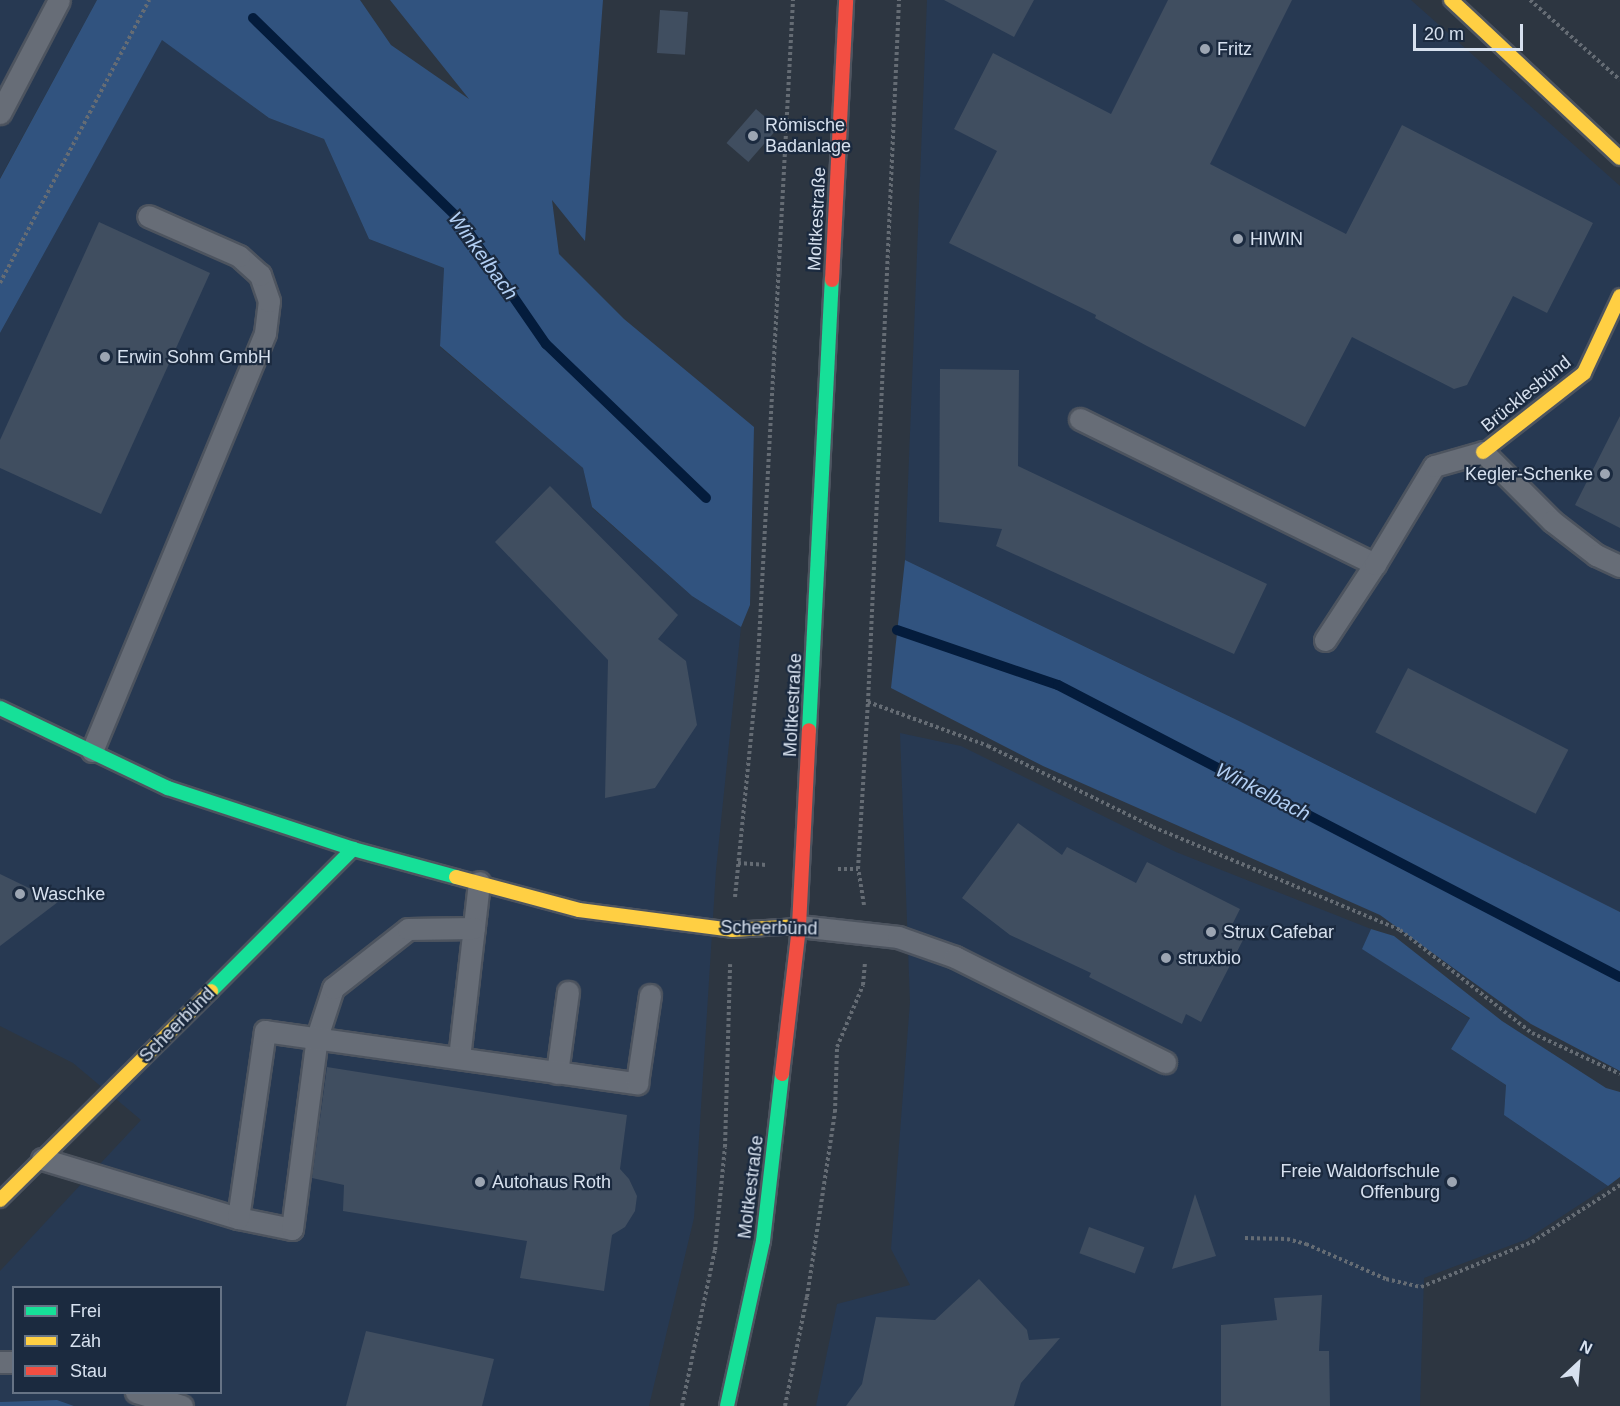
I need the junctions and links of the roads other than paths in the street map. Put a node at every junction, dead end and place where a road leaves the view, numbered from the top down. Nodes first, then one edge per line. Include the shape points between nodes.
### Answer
1 (60, 0) edge
2 (846, 0) edge
3 (1451, 0) edge
4 (0, 113) edge
5 (1620, 158) edge
6 (148, 216) dead end
7 (1620, 296) edge
8 (1080, 419) dead end
9 (1483, 452) junction
10 (1375, 564) junction
11 (1620, 566) edge
12 (1325, 640) dead end
13 (0, 708) edge
14 (92, 752) junction
15 (353, 849) junction
16 (479, 882) junction
17 (799, 926) junction
18 (474, 928) junction
19 (568, 992) dead end
20 (650, 995) dead end
21 (317, 1037) junction
22 (459, 1058) junction
23 (1165, 1062) dead end
24 (557, 1073) junction
25 (42, 1159) junction
26 (0, 1200) edge
27 (238, 1218) junction
28 (143, 1394) edge
29 (182, 1406) edge
30 (727, 1406) edge

1 - 4 lane
2 - 17 street, Moltkestraße
3 - 5 street
6 - 14 lane via 239,256 260,276 269,301 265,333
7 - 9 street, Brücklesbünd via 1584,373
8 - 10 lane
9 - 10 lane via 1434,466
9 - 11 lane via 1551,521 1596,555
10 - 12 lane
13 - 14 street, Scheerbünd
14 - 15 street, Scheerbünd via 168,788
15 - 16 street, Scheerbünd
15 - 25 street, Scheerbünd
16 - 17 street, Scheerbünd via 579,910 732,930
16 - 18 lane
17 - 23 lane, Scheerbünd via 898,937 955,957
17 - 30 street, Moltkestraße via 764,1241
18 - 21 lane via 408,929 333,988
18 - 22 lane
19 - 24 lane
20 - 24 lane via 637,1083
21 - 22 lane
21 - 27 lane via 265,1031
21 - 27 lane via 292,1229
22 - 24 lane
25 - 26 street, Scheerbünd
25 - 27 lane
28 - 29 lane

